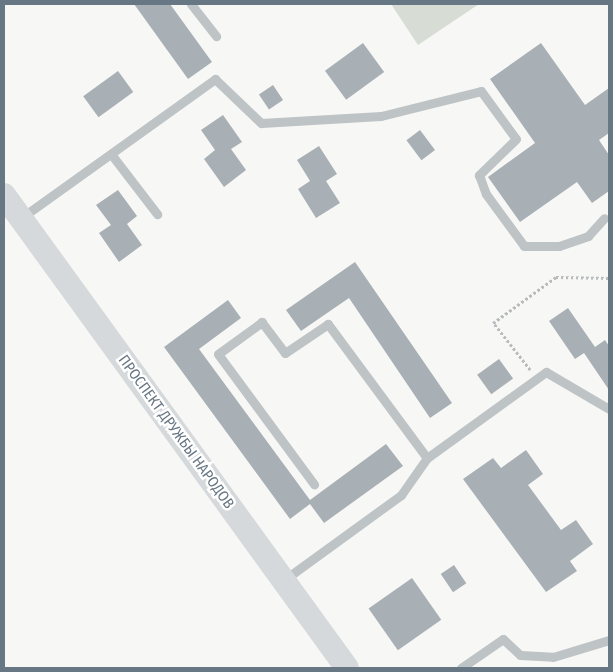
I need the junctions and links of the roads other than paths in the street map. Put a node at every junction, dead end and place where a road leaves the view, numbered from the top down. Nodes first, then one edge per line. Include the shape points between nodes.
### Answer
1 (191, 4) edge
2 (216, 36) dead end
3 (111, 154) junction
4 (4, 195) edge
5 (157, 214) dead end
6 (21, 218) junction
7 (604, 218) dead end
8 (609, 409) edge
9 (427, 458) junction
10 (314, 484) dead end
11 (284, 580) junction
12 (609, 640) edge
13 (347, 668) edge
14 (461, 668) edge

1 - 2 lane
3 - 5 lane
3 - 6 lane
3 - 7 lane via 215,79 261,123 381,116 481,91 516,139 479,175 486,194 524,246 559,246 588,236
4 - 6 main road, ПРОСПЕКТ ДРУЖБЫ НАРОДОВ
6 - 11 main road, ПРОСПЕКТ ДРУЖБЫ НАРОДОВ
8 - 9 lane via 546,372
9 - 10 lane via 328,324 285,354 262,322 218,354
9 - 11 lane via 402,495
11 - 13 main road, ПРОСПЕКТ ДРУЖБЫ НАРОДОВ
12 - 14 lane via 553,657 520,655 503,639

